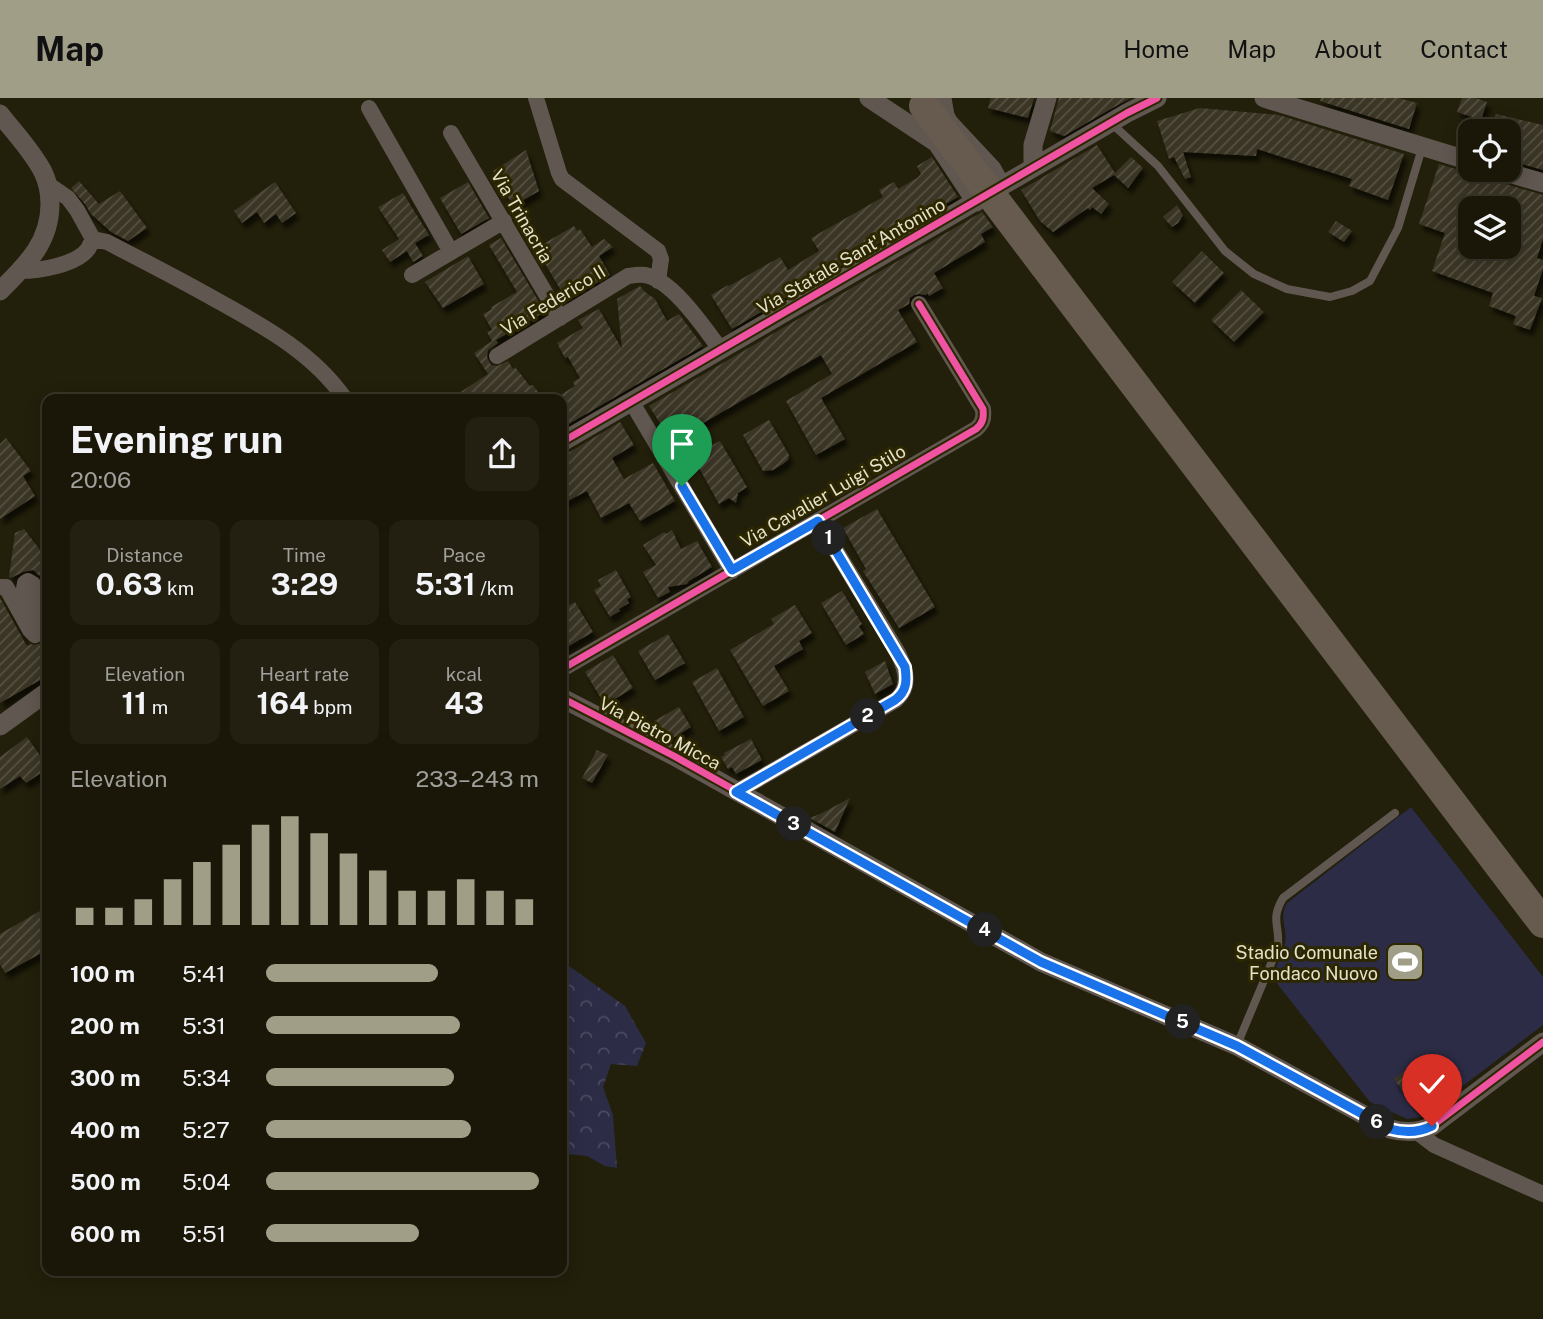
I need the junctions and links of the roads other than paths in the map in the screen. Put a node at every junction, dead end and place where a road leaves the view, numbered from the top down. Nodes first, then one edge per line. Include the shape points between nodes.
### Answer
1 (536, 98) edge
2 (869, 98) edge
3 (1047, 98) edge
4 (1157, 98) edge
5 (1264, 98) edge
6 (369, 108) dead end
7 (928, 108) edge
8 (0, 114) edge
9 (1111, 123) junction
10 (451, 133) dead end
11 (1423, 147) junction
12 (1458, 157) edge
13 (987, 164) junction
14 (1029, 171) junction
15 (1521, 176) edge
16 (1543, 183) edge
17 (48, 185) junction
18 (996, 190) junction
19 (976, 202) junction
20 (504, 221) junction
21 (93, 239) junction
22 (451, 252) junction
23 (20, 271) junction
24 (412, 275) dead end
25 (659, 281) junction
26 (0, 291) edge
27 (919, 304) dead end
28 (560, 318) junction
29 (721, 350) junction
30 (497, 356) dead end
31 (341, 394) edge
32 (632, 401) junction
33 (567, 439) edge
34 (818, 521) junction
35 (732, 570) junction
36 (0, 587) edge
37 (42, 601) edge
38 (567, 666) edge
39 (42, 695) edge
40 (567, 701) edge
41 (0, 726) edge
42 (736, 792) junction
43 (1395, 813) dead end
44 (1543, 923) edge
45 (1543, 1042) edge
46 (1237, 1046) junction
47 (1417, 1132) junction
48 (1543, 1194) edge

1 - 25 street via 562,179 659,251
2 - 7 street
3 - 14 street
4 - 9 street, Via Statale Sant'Antonino
5 - 11 street
6 - 22 street
7 - 13 street via 950,123
7 - 19 street via 937,143
7 - 44 highway, bridge
8 - 17 street via 41,167
9 - 11 lane via 1158,166 1225,251 1254,274 1287,289 1330,297 1370,281 1398,228
9 - 14 street, Via Statale Sant'Antonino
10 - 20 street, Via Trinacria
11 - 12 street
13 - 14 street
13 - 18 street via 998,180
14 - 18 street, Via Statale Sant'Antonino
15 - 16 street
17 - 21 street via 68,198
17 - 23 street via 46,232
18 - 19 street, Via Statale Sant'Antonino
19 - 29 street, Via Statale Sant'Antonino
20 - 22 street
20 - 28 street, Via Trinacria
21 - 23 street via 88,250 61,265
21 - 31 street via 120,248 282,338 319,368
22 - 24 street
23 - 26 street
25 - 28 street, Via Federico II via 648,275 628,276
25 - 29 street via 687,304
27 - 34 street, Via Cavalier Luigi Stilo via 979,401 984,417 981,424
28 - 30 street, Via Federico II
29 - 32 street, Via Statale Sant'Antonino
32 - 33 street, Via Statale Sant'Antonino
32 - 35 street
34 - 35 street, Via Cavalier Luigi Stilo
34 - 42 street via 898,653 906,685 895,700
35 - 38 street, Via Cavalier Luigi Stilo
36 - 37 street via 6,587 32,633 37,634 38,629 25,583 33,584
39 - 41 street
40 - 42 street, Via Pietro Micca
42 - 46 street, Via Pietro Micca via 1041,962
43 - 46 lane via 1283,898 1275,915 1278,947
45 - 47 street via 1440,1121
46 - 47 street, Via Pietro Micca via 1390,1129
47 - 48 street, Via Pietro Micca via 1434,1145

